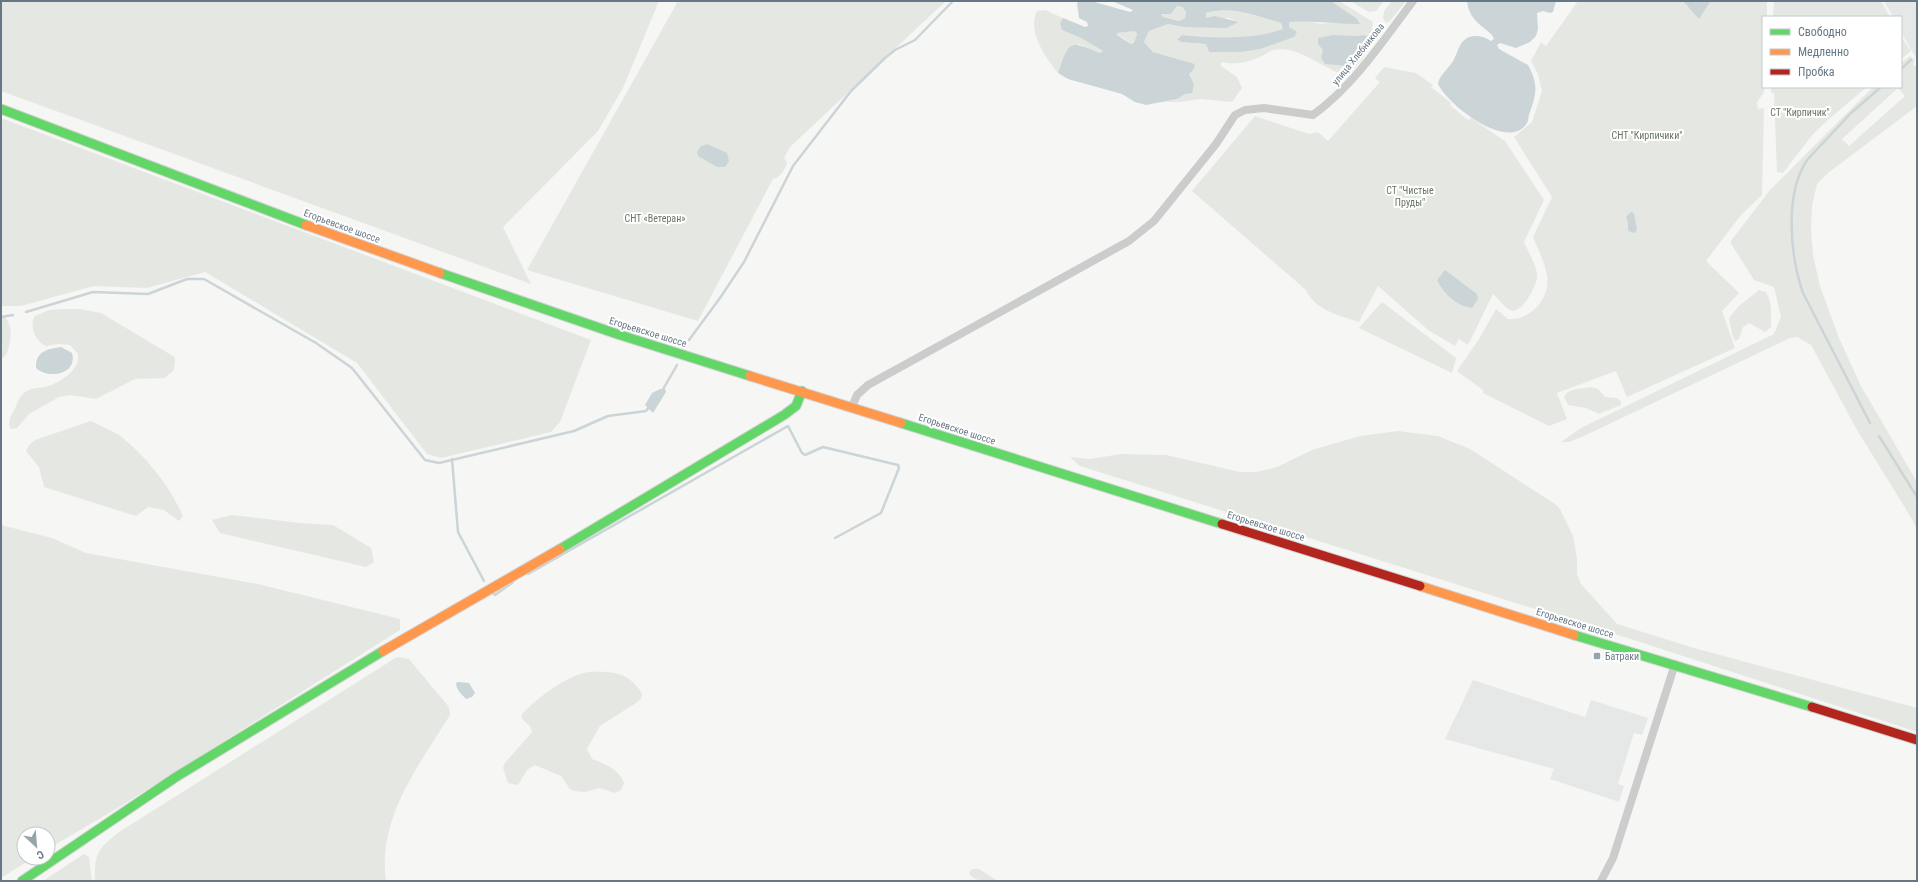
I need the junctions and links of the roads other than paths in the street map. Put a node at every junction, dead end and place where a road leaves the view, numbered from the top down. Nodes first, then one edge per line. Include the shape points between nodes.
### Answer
1 (1412, 1) edge
2 (1, 110) edge
3 (802, 391) junction
4 (852, 407) junction
5 (1675, 664) junction
6 (1917, 740) edge
7 (22, 881) edge
8 (1601, 881) edge

1 - 4 street, улица Хлебникова via 1360,71 1331,102 1313,115 1264,108 1245,110 1235,116 1154,222 1143,231 1102,257 868,385 856,395
2 - 3 main road, Егорьевское шоссе via 364,247 617,334
3 - 4 main road, Егорьевское шоссе
3 - 7 main road via 796,406 784,415 357,666 176,777
4 - 5 main road, Егорьевское шоссе
5 - 6 main road, Егорьевское шоссе
5 - 8 street via 1613,858

